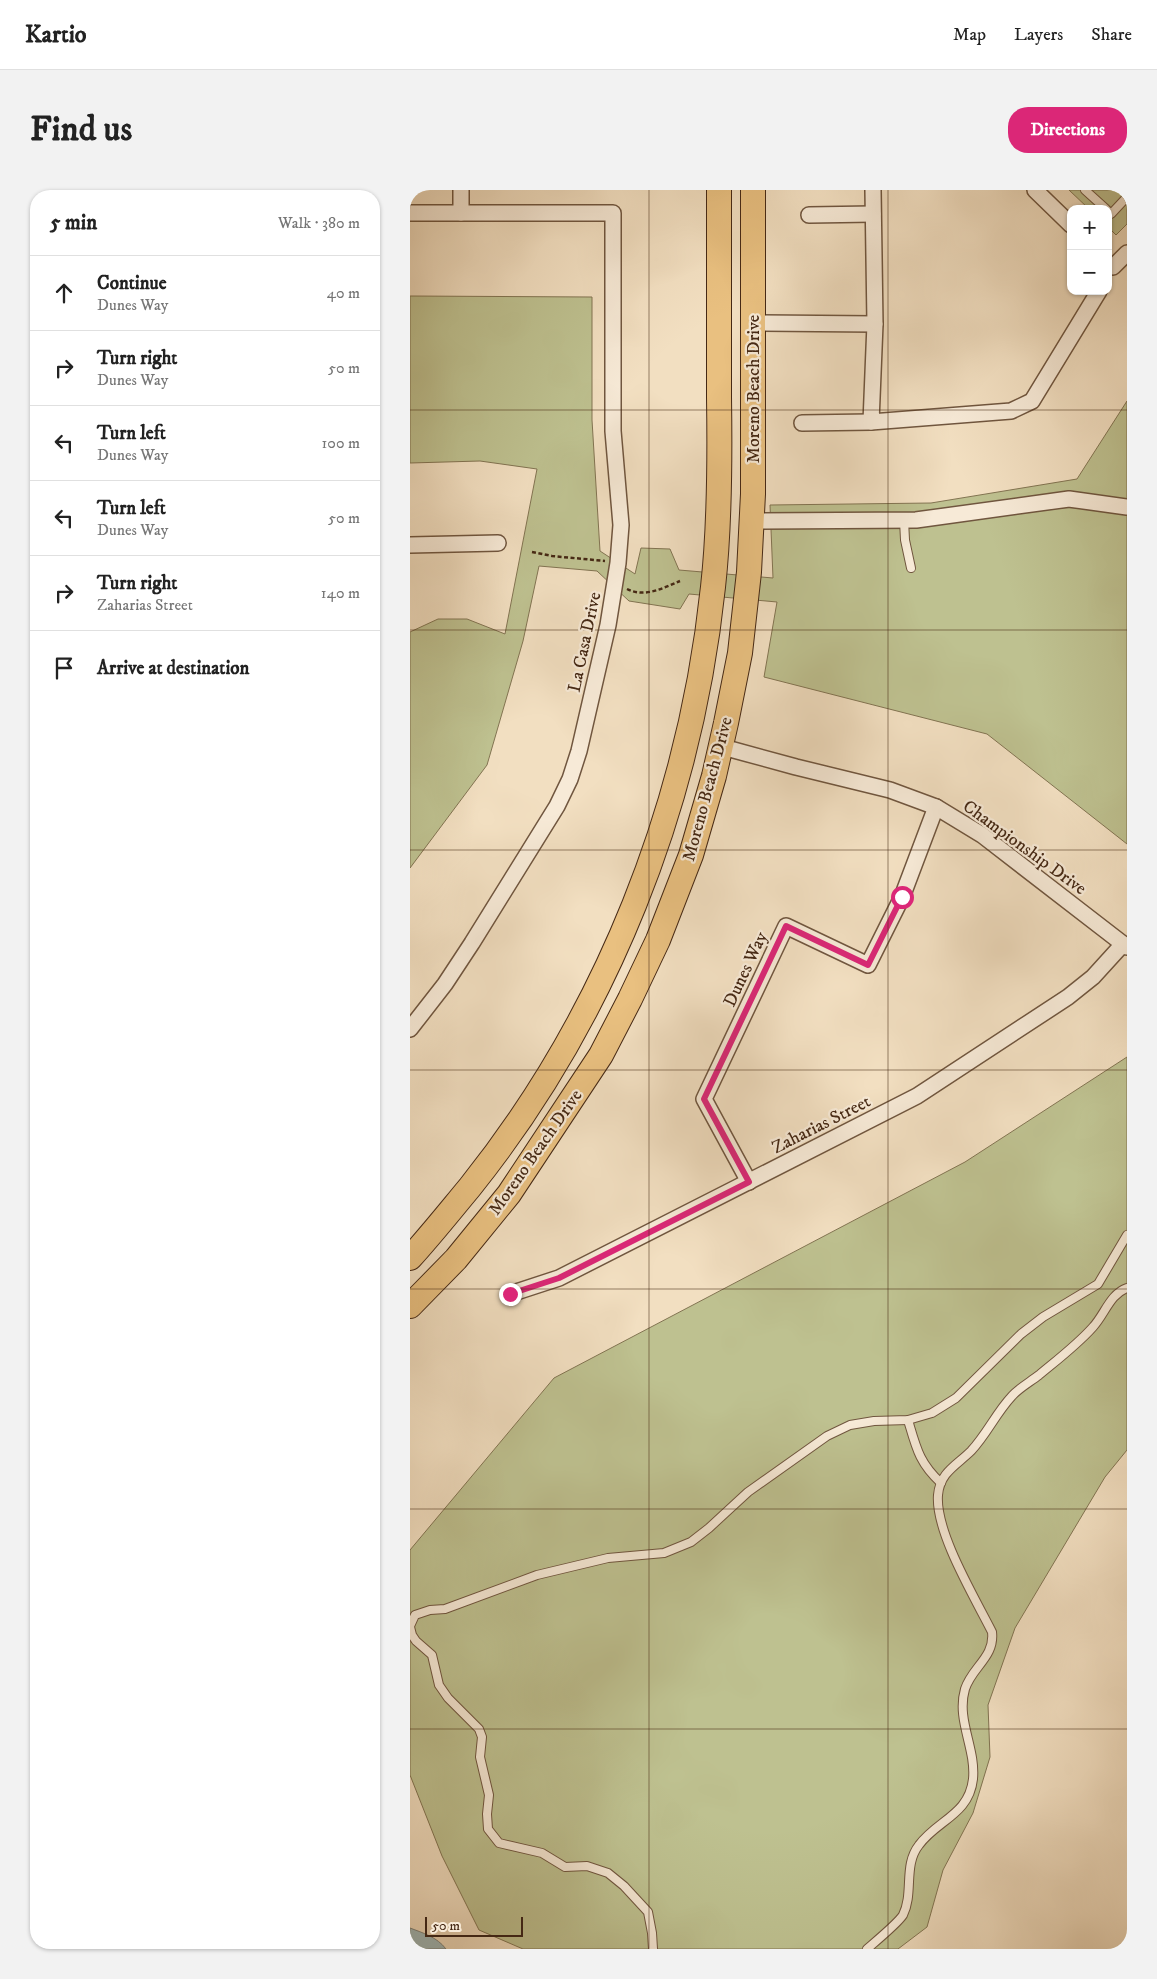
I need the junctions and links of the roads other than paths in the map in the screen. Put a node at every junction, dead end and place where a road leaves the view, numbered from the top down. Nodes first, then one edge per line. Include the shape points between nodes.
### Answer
1 (462, 190) edge
2 (753, 190) edge
3 (873, 190) edge
4 (1035, 190) edge
5 (1088, 191) edge
6 (1127, 197) edge
7 (719, 198) edge
8 (1102, 205) edge
9 (410, 213) edge
10 (461, 213) junction
11 (1112, 213) edge
12 (873, 214) junction
13 (809, 215) dead end
14 (1067, 221) edge
15 (1127, 253) edge
16 (1112, 266) edge
17 (1096, 295) edge
18 (753, 323) junction
19 (875, 324) junction
20 (871, 422) junction
21 (802, 423) dead end
22 (1127, 507) edge
23 (904, 520) junction
24 (752, 521) junction
25 (498, 543) dead end
26 (410, 545) edge
27 (911, 568) dead end
28 (688, 736) junction
29 (719, 746) junction
30 (936, 807) junction
31 (1125, 946) edge
32 (410, 1029) edge
33 (749, 1182) junction
34 (1127, 1235) edge
35 (410, 1258) edge
36 (1127, 1288) edge
37 (510, 1294) dead end
38 (410, 1306) edge
39 (908, 1420) junction
40 (941, 1483) junction
41 (410, 1627) edge
42 (653, 1949) edge
43 (867, 1949) edge

1 - 10 street
2 - 18 main road, Moreno Beach Drive
3 - 12 street
4 - 14 street
5 - 8 lane
6 - 11 lane
7 - 18 main road via 733,235 736,312 743,320
7 - 28 main road, Moreno Beach Drive via 720,451 714,584 707,642
9 - 10 street
10 - 32 street, La Casa Drive via 612,213 612,431 621,525 608,625 570,779 557,806 472,943
12 - 13 street
12 - 19 street
15 - 16 street
17 - 20 street via 1032,401 1011,411
18 - 19 street
18 - 24 main road, Moreno Beach Drive
19 - 20 street
20 - 21 street
22 - 23 street via 1069,499
23 - 24 street
23 - 27 lane
24 - 29 main road, Moreno Beach Drive via 740,653
25 - 26 street
28 - 29 main road
28 - 35 main road, Moreno Beach Drive via 656,849 626,927 601,980 546,1081 498,1151
29 - 30 street, Championship Drive via 890,790
29 - 38 main road, Moreno Beach Drive via 714,776 690,855 662,932 600,1055 509,1194 456,1259
30 - 31 street, Championship Drive via 982,835
30 - 33 street, Dunes Way via 902,897 868,965 786,926 704,1099
31 - 33 street, Zaharias Street via 1068,997 947,1078
33 - 37 street, Zaharias Street via 559,1278
34 - 39 lane via 1098,1284 1021,1334 956,1398 932,1413
36 - 40 lane via 1117,1292 1094,1326 1078,1342 1012,1395 981,1438 944,1475
39 - 40 lane via 920,1458
39 - 41 lane via 850,1425 827,1436 748,1492 691,1542 664,1554 608,1558 537,1575 445,1609 415,1614
40 - 43 lane via 938,1508 947,1537 993,1639 984,1661 965,1688 963,1725 971,1753 973,1779 964,1805 918,1846 908,1869 907,1900 902,1915
41 - 42 lane via 416,1641 432,1655 439,1685 479,1729 482,1737 480,1757 489,1795 488,1829 498,1843 542,1853 565,1867 587,1866 608,1873 648,1912

